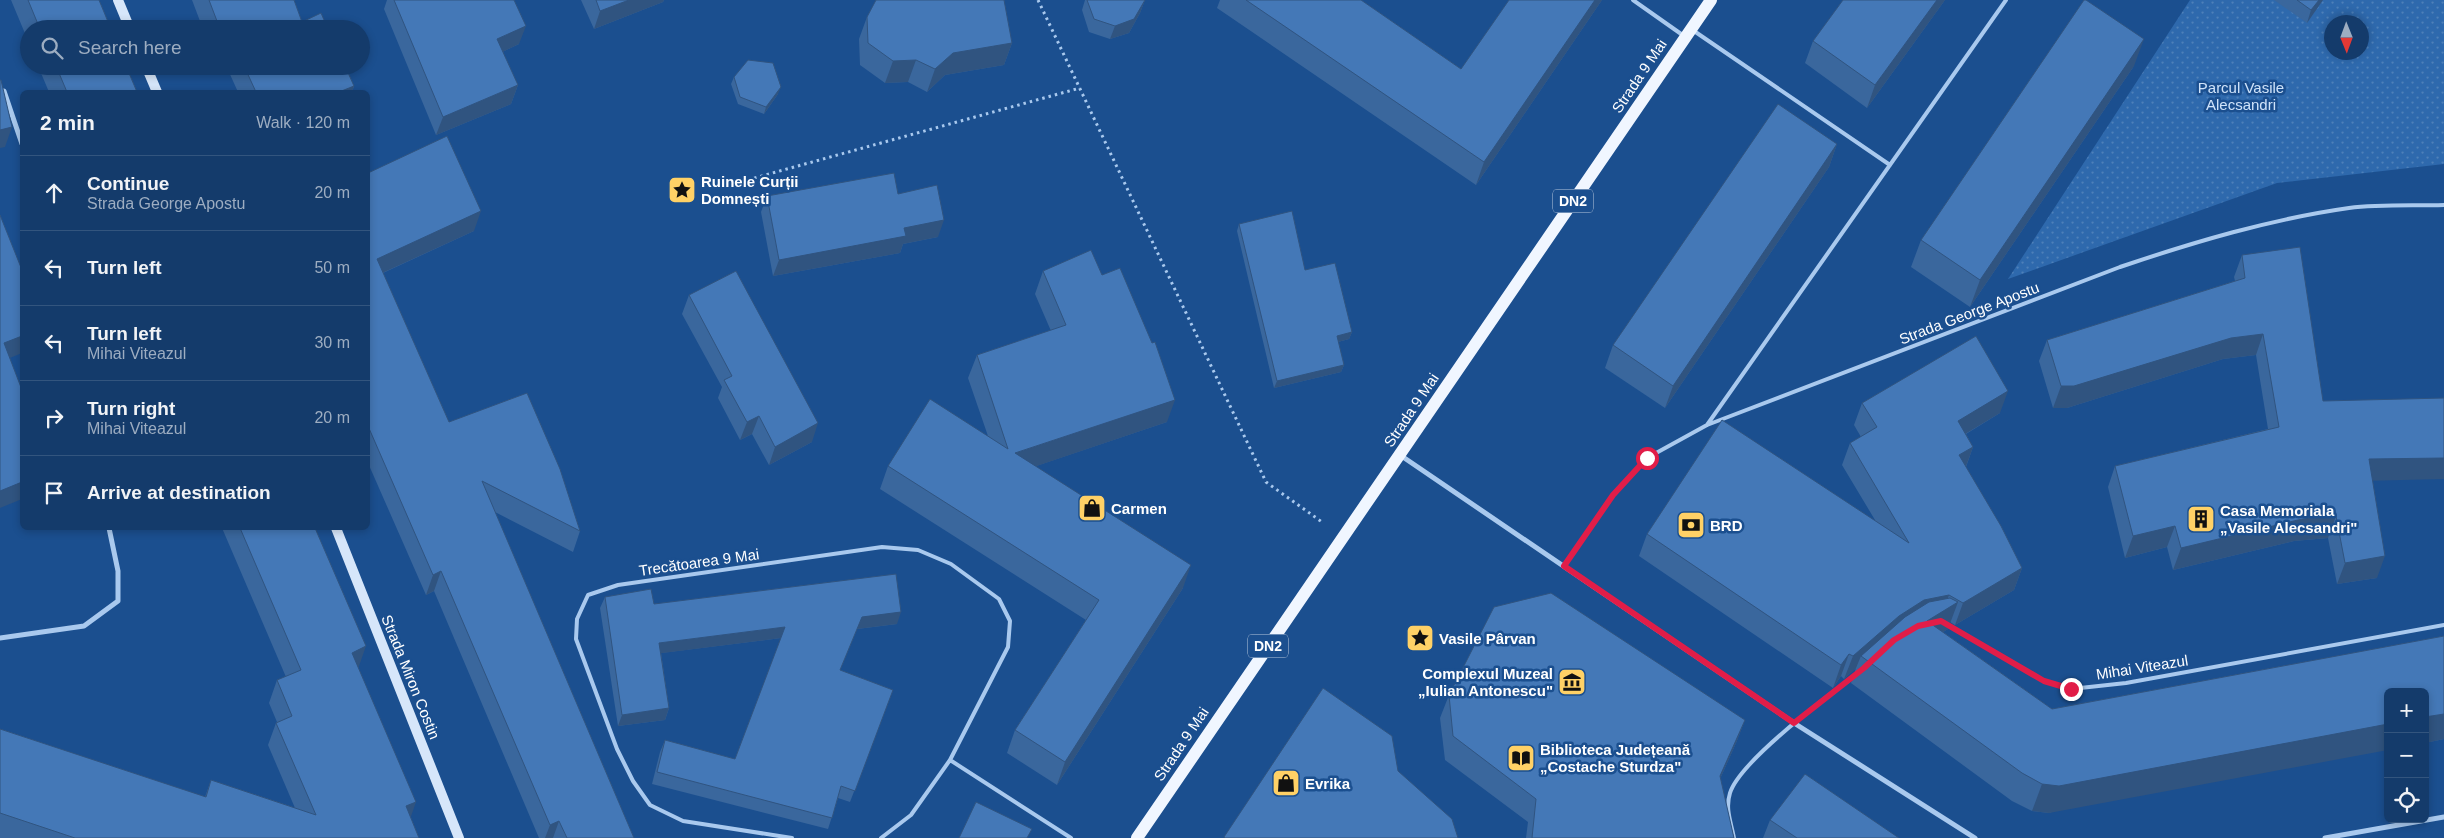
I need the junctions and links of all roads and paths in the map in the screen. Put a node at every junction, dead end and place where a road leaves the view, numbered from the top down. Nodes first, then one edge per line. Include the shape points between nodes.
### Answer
1 (118, 0) edge
2 (1038, 0) edge
3 (1633, 0) edge
4 (1711, 0) edge
5 (2006, 0) edge
6 (126, 20) edge
7 (1688, 33) junction
8 (150, 75) edge
9 (1080, 88) junction
10 (156, 90) edge
11 (0, 91) edge
12 (20, 138) edge
13 (1890, 165) junction
14 (729, 185) dead end
15 (2444, 205) edge
16 (1707, 426) junction
17 (1400, 455) junction
18 (109, 530) edge
19 (337, 530) edge
20 (1343, 537) junction
21 (1564, 566) junction
22 (1941, 621) edge
23 (2444, 625) edge
24 (0, 638) edge
25 (1864, 668) edge
26 (1794, 723) junction
27 (950, 760) junction
28 (2444, 817) edge
29 (459, 838) edge
30 (792, 838) edge
31 (881, 838) edge
32 (1071, 838) edge
33 (1137, 838) edge
34 (1734, 838) edge
35 (1975, 838) edge
36 (2325, 838) edge

1 - 6 street
2 - 9 path
3 - 7 lane
4 - 7 main road, Strada 9 Mai / DN2
5 - 13 lane
7 - 13 lane
7 - 17 main road, Strada 9 Mai / DN2
8 - 10 street
9 - 14 path
9 - 20 path via 1266,482
11 - 12 street via 4,91
13 - 16 lane
15 - 16 lane, Strada George Apostu via 2351,208 2294,217 2168,251
16 - 21 lane, Strada George Apostu via 1647,458 1613,495
17 - 20 main road, Strada 9 Mai / DN2
17 - 21 street
18 - 24 street via 118,571 118,601 84,626
19 - 29 street, Strada Miron Costin
20 - 33 main road, Strada 9 Mai / DN2
21 - 26 street
22 - 23 lane, Mihai Viteazul via 2044,681 2071,689 2136,681
25 - 26 lane
26 - 34 lane via 1737,778 1727,808
26 - 35 street
27 - 30 lane, Trecătoarea 9 Mai via 1008,647 1010,621 999,599 951,564 918,550 882,547 618,585 588,594 577,619 576,639 617,749 650,805 683,821
27 - 31 lane, Trecătoarea 9 Mai via 911,815
27 - 32 lane
28 - 36 street

